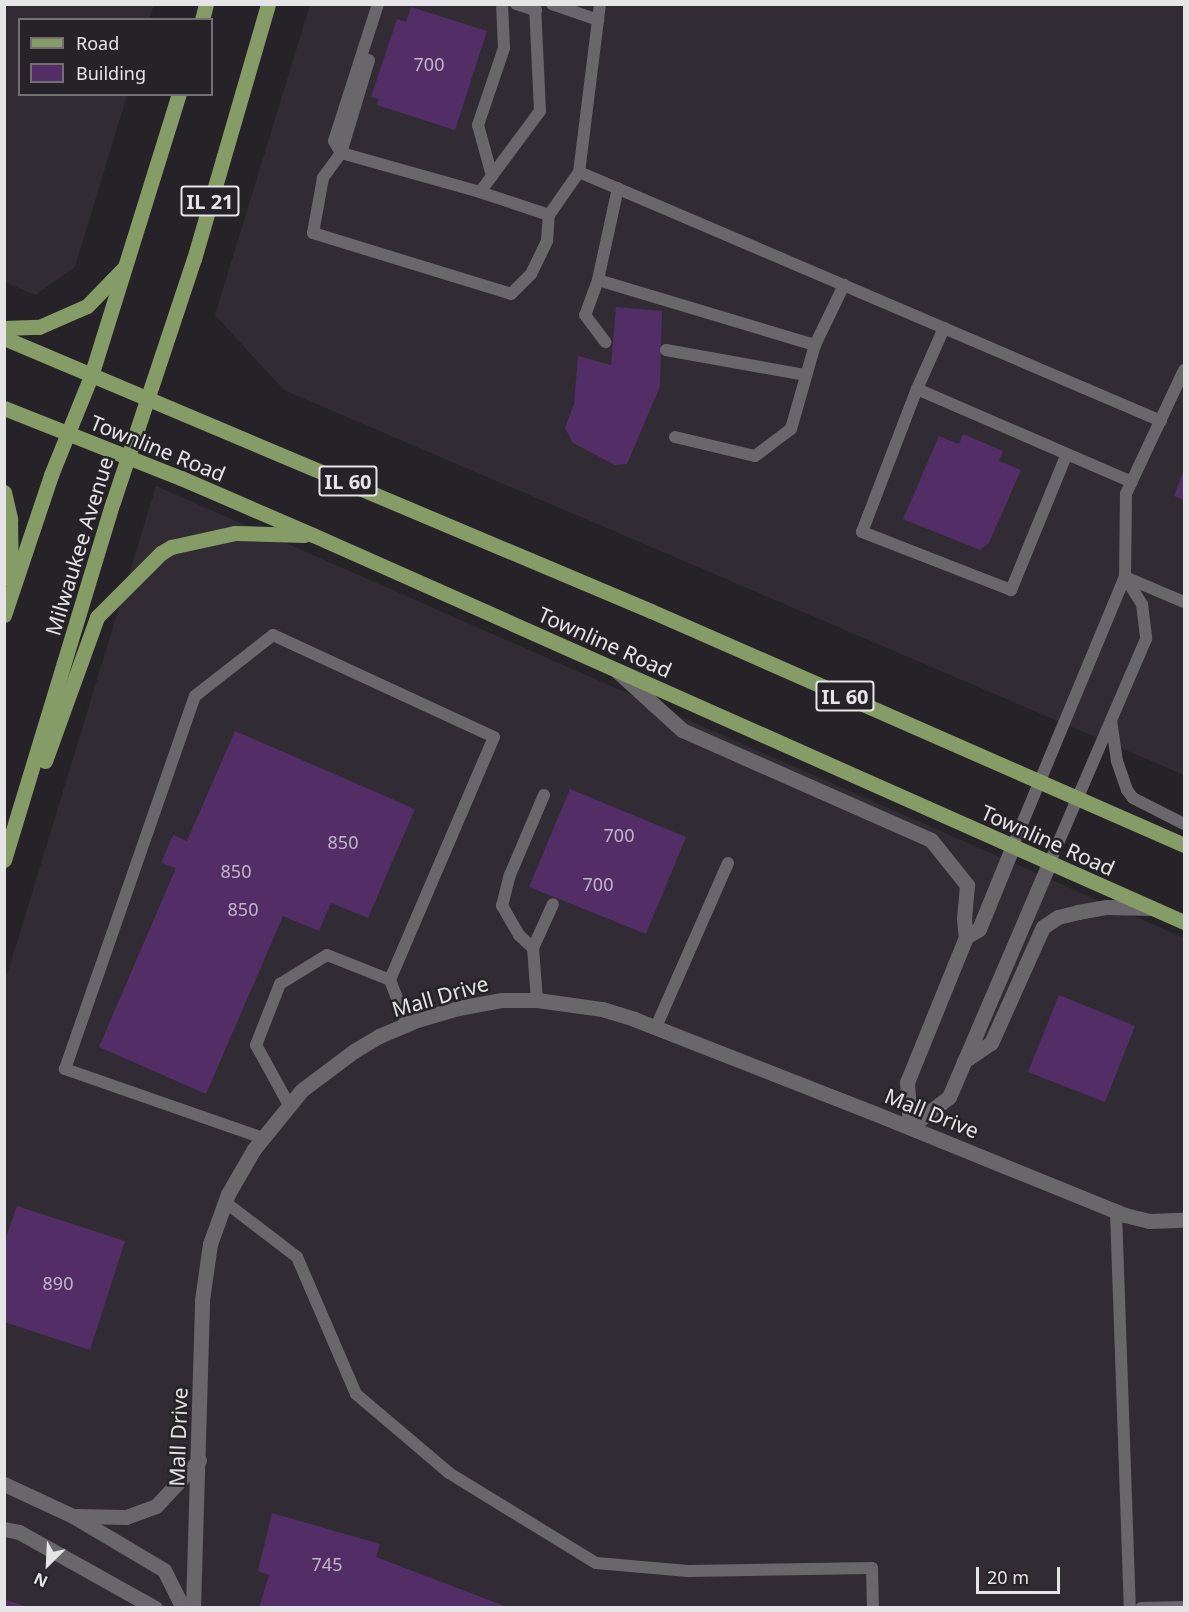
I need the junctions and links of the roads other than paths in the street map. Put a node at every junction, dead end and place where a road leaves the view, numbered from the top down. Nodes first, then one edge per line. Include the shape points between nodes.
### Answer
1 (268, 4) edge
2 (378, 4) edge
3 (386, 4) edge
4 (502, 4) edge
5 (516, 4) edge
6 (552, 4) edge
7 (600, 4) edge
8 (535, 7) edge
9 (598, 20) junction
10 (178, 96) edge
11 (341, 153) junction
12 (579, 172) junction
13 (492, 176) junction
14 (618, 188) junction
15 (480, 192) junction
16 (549, 215) junction
17 (126, 266) junction
18 (598, 280) junction
19 (844, 285) junction
20 (944, 327) junction
21 (4, 328) edge
22 (4, 338) edge
23 (605, 342) dead end
24 (815, 345) junction
25 (666, 350) dead end
26 (1185, 370) edge
27 (805, 375) junction
28 (91, 376) junction
29 (917, 389) junction
30 (149, 397) junction
31 (4, 408) edge
32 (1161, 421) junction
33 (68, 434) junction
34 (675, 437) dead end
35 (1066, 456) junction
36 (128, 458) junction
37 (1132, 482) junction
38 (4, 492) edge
39 (313, 535) junction
40 (1125, 577) junction
41 (12, 592) junction
42 (1185, 602) edge
43 (4, 615) edge
44 (616, 670) junction
45 (1110, 719) junction
46 (1040, 782) junction
47 (544, 795) dead end
48 (1077, 798) junction
49 (1185, 824) edge
50 (1185, 844) edge
51 (1012, 848) junction
52 (4, 860) edge
53 (728, 863) dead end
54 (1049, 864) junction
55 (4, 870) edge
56 (553, 904) dead end
57 (1151, 908) junction
58 (1185, 922) edge
59 (966, 937) junction
60 (533, 948) junction
61 (390, 980) junction
62 (537, 1000) junction
63 (407, 1024) junction
64 (656, 1027) junction
65 (964, 1061) junction
66 (289, 1105) junction
67 (910, 1127) junction
68 (262, 1138) junction
69 (225, 1203) junction
70 (1116, 1212) junction
71 (1185, 1220) edge
72 (199, 1461) junction
73 (4, 1484) edge
74 (73, 1516) junction
75 (4, 1529) edge
76 (1185, 1606) edge
77 (155, 1608) edge
78 (183, 1608) edge
79 (193, 1608) edge
80 (873, 1608) edge
81 (1130, 1608) edge
82 (1141, 1608) edge

1 - 30 main road, Milwaukee Avenue / IL 21
2 - 11 lane via 334,141
3 - 11 lane
4 - 13 lane via 504,48 478,125
5 - 8 lane
6 - 9 lane
7 - 9 lane
8 - 13 lane via 540,111
9 - 12 lane
10 - 17 main road, IL 21
11 - 15 lane
11 - 16 lane via 323,178 313,233 511,294 531,274 547,241
12 - 14 lane
12 - 16 lane
13 - 15 lane
14 - 18 lane
14 - 19 lane
15 - 16 lane
17 - 21 main road via 87,306 39,327
17 - 28 main road, IL 21
18 - 23 lane via 585,315
18 - 24 lane
19 - 20 lane
19 - 24 lane
20 - 29 lane
20 - 32 lane
22 - 28 main road, Townline Road / IL 60
24 - 27 lane
25 - 27 lane
26 - 32 lane
27 - 34 lane via 791,429 755,456
28 - 30 main road, Townline Road / IL 60
28 - 33 main road, IL 21
29 - 35 lane
29 - 35 lane via 862,532 1011,590
30 - 36 main road, Milwaukee Avenue / IL 21
30 - 46 main road, Townline Road / IL 60
31 - 33 main road, Townline Road
32 - 37 lane
33 - 36 main road, Townline Road
33 - 41 main road, IL 21
35 - 37 lane
36 - 39 main road, Townline Road
36 - 52 main road, Milwaukee Avenue / IL 21
37 - 40 lane via 1126,494
38 - 41 main road via 10,519
39 - 44 main road, Townline Road
39 - 55 main road via 235,533 171,547 161,552 97,617
40 - 42 lane
40 - 45 lane via 1142,604 1146,639
40 - 46 lane
41 - 43 main road, IL 21
44 - 51 main road, Townline Road
44 - 59 street via 682,730 931,840 967,885
45 - 48 lane
45 - 49 lane via 1127,790 1133,798
46 - 48 main road, Townline Road / IL 60
46 - 51 lane
47 - 60 lane via 510,876 502,906 519,935
48 - 50 main road, Townline Road / IL 60
48 - 54 lane
51 - 54 main road, Townline Road
51 - 59 street via 979,929
53 - 64 lane
54 - 57 main road, Townline Road
54 - 65 street
56 - 60 lane
57 - 58 main road, Townline Road
57 - 65 street via 1107,907 1078,912 1058,917 1043,927 991,1043
59 - 67 street via 907,1082
60 - 62 lane
61 - 63 lane
61 - 66 lane via 327,955 280,984 256,1045
61 - 68 lane via 494,737 273,635 195,696 65,1069
62 - 63 street, Mall Drive via 502,1000 458,1008
62 - 64 street, Mall Drive via 602,1009
63 - 66 street, Mall Drive via 354,1051 302,1090
64 - 67 street, Mall Drive
65 - 67 street via 949,1098
66 - 68 street, Mall Drive
67 - 70 street, Mall Drive
68 - 69 street, Mall Drive
69 - 72 street, Mall Drive via 210,1244 202,1300
69 - 80 lane via 297,1257 356,1394 449,1473 596,1563 688,1571 872,1568
70 - 71 street, Mall Drive via 1149,1221
70 - 81 lane
72 - 74 street via 156,1506 126,1517
72 - 79 street, Mall Drive
73 - 74 street
74 - 78 street via 164,1570
75 - 77 street via 19,1532
76 - 82 lane

